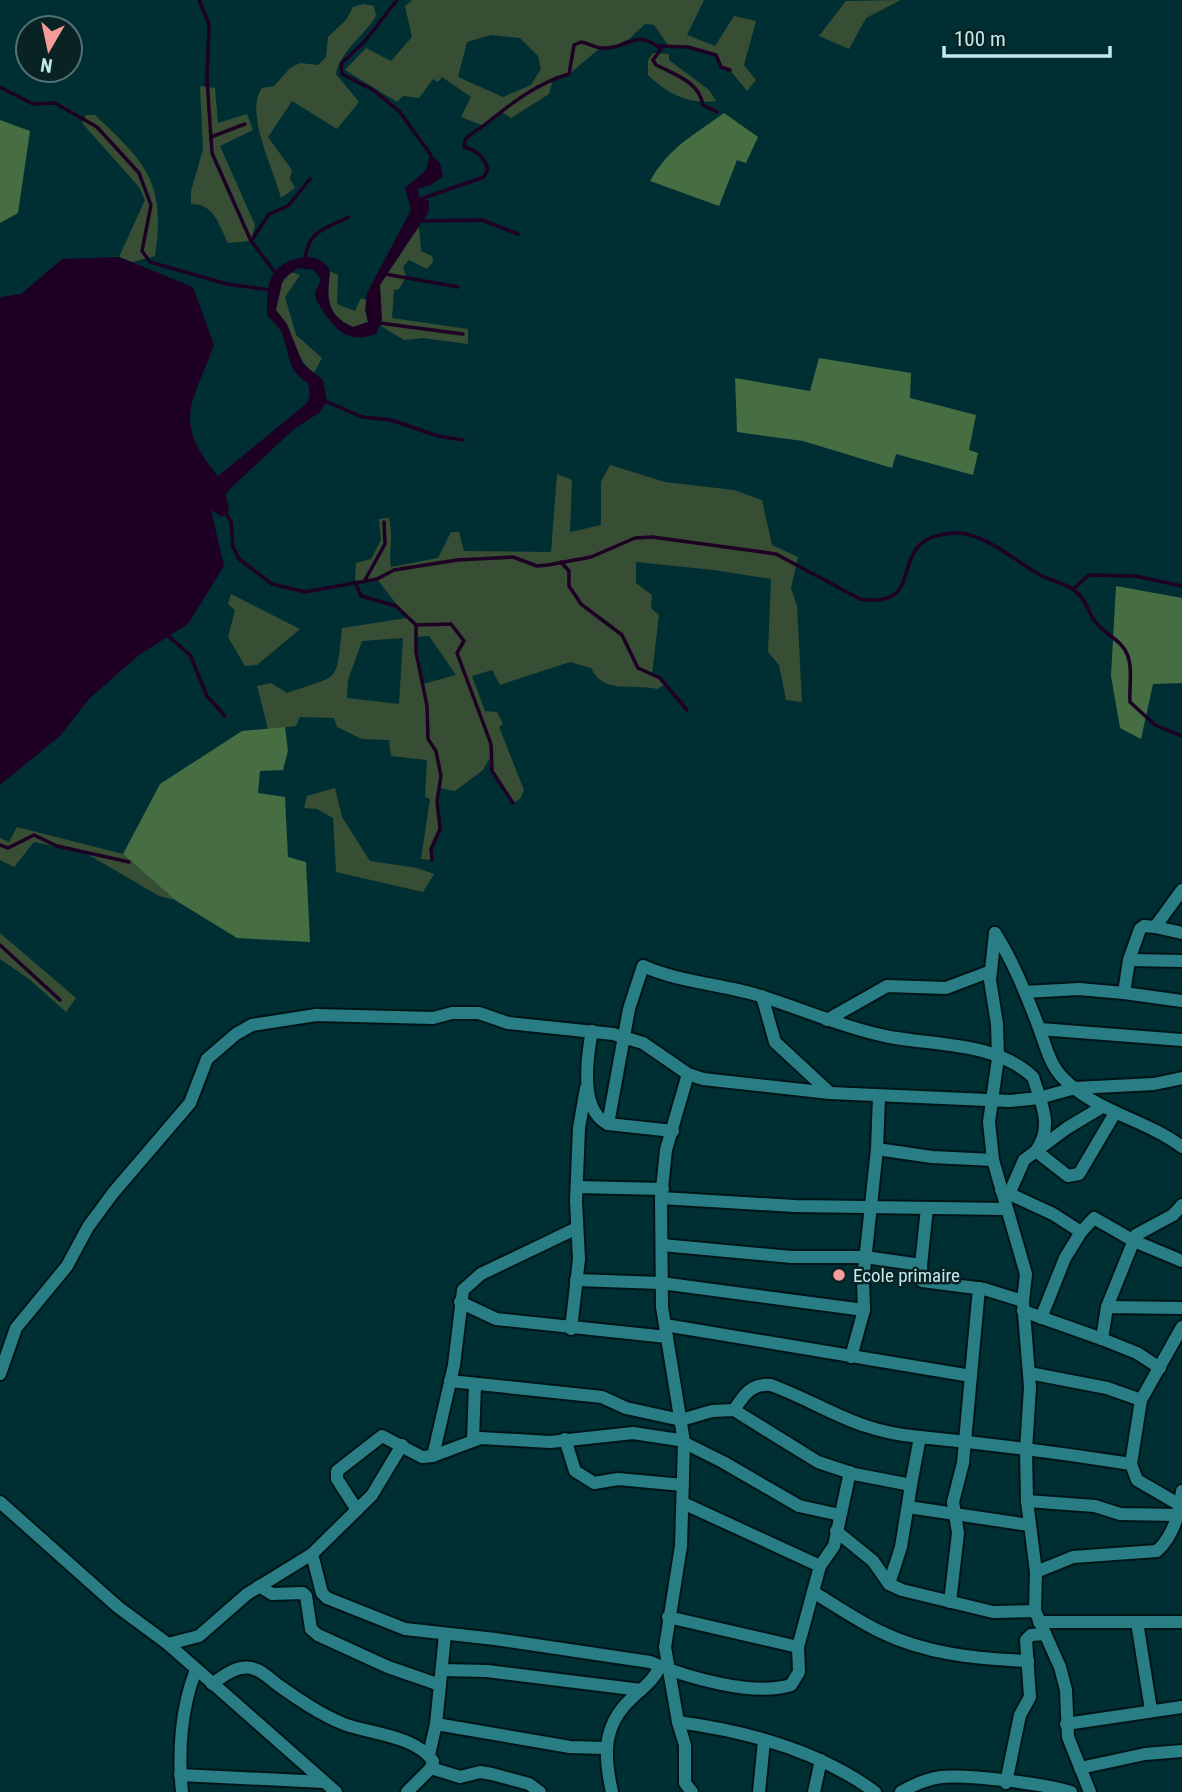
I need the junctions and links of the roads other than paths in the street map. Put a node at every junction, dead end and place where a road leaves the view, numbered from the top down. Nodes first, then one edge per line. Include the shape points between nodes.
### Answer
1 (1182, 892) edge
2 (1155, 927) junction
3 (1182, 933) edge
4 (1129, 960) junction
5 (1182, 961) edge
6 (991, 971) junction
7 (1025, 992) junction
8 (1124, 993) junction
9 (762, 996) junction
10 (1182, 1001) edge
11 (827, 1020) junction
12 (1040, 1029) junction
13 (592, 1031) junction
14 (624, 1037) junction
15 (1182, 1040) edge
16 (998, 1058) junction
17 (688, 1074) junction
18 (1182, 1078) edge
19 (1074, 1087) junction
20 (586, 1088) junction
21 (830, 1093) junction
22 (878, 1096) junction
23 (1039, 1098) junction
24 (993, 1100) junction
25 (1102, 1107) junction
26 (1115, 1113) junction
27 (608, 1124) junction
28 (673, 1131) junction
29 (1182, 1147) edge
30 (877, 1149) junction
31 (1036, 1151) junction
32 (992, 1160) junction
33 (577, 1187) junction
34 (1005, 1191) junction
35 (662, 1194) junction
36 (869, 1205) junction
37 (1182, 1205) edge
38 (927, 1208) junction
39 (1005, 1209) junction
40 (577, 1228) junction
41 (1081, 1232) junction
42 (1133, 1241) junction
43 (662, 1245) junction
44 (865, 1257) junction
45 (1182, 1261) edge
46 (920, 1265) junction
47 (576, 1280) junction
48 (661, 1283) junction
49 (979, 1288) junction
50 (460, 1302) junction
51 (1023, 1306) junction
52 (1107, 1307) junction
53 (1182, 1308) edge
54 (864, 1310) junction
55 (1041, 1318) junction
56 (1182, 1327) edge
57 (571, 1329) junction
58 (666, 1331) junction
59 (1102, 1339) junction
60 (851, 1357) junction
61 (1160, 1368) junction
62 (1029, 1373) junction
63 (0, 1374) edge
64 (971, 1376) junction
65 (450, 1381) junction
66 (475, 1384) junction
67 (1141, 1400) junction
68 (734, 1410) junction
69 (681, 1420) junction
70 (920, 1437) junction
71 (565, 1439) junction
72 (472, 1440) junction
73 (964, 1441) junction
74 (684, 1442) junction
75 (402, 1445) junction
76 (1026, 1450) junction
77 (433, 1456) junction
78 (1131, 1464) junction
79 (850, 1472) junction
80 (683, 1485) junction
81 (911, 1485) junction
82 (1182, 1491) edge
83 (1027, 1501) junction
84 (0, 1502) edge
85 (683, 1503) junction
86 (908, 1507) junction
87 (357, 1510) junction
88 (1179, 1510) junction
89 (953, 1515) junction
90 (839, 1516) junction
91 (1029, 1525) junction
92 (836, 1531) junction
93 (312, 1554) junction
94 (820, 1566) junction
95 (1037, 1572) junction
96 (889, 1584) junction
97 (259, 1586) junction
98 (813, 1592) junction
99 (950, 1602) junction
100 (668, 1617) junction
101 (1040, 1622) junction
102 (1137, 1622) junction
103 (1182, 1622) edge
104 (445, 1635) junction
105 (168, 1644) junction
106 (798, 1647) junction
107 (1028, 1661) junction
108 (665, 1668) junction
109 (196, 1670) junction
110 (442, 1670) junction
111 (212, 1684) junction
112 (440, 1685) junction
113 (641, 1690) junction
114 (1182, 1707) edge
115 (1151, 1710) junction
116 (678, 1722) junction
117 (436, 1724) junction
118 (1066, 1724) junction
119 (764, 1741) junction
120 (604, 1748) junction
121 (1182, 1751) edge
122 (821, 1760) junction
123 (430, 1762) junction
124 (1080, 1768) junction
125 (180, 1775) junction
126 (324, 1782) junction
127 (1006, 1783) junction
128 (991, 1787) edge
129 (1039, 1788) edge
130 (182, 1792) edge
131 (336, 1792) edge
132 (407, 1792) edge
133 (540, 1792) edge
134 (612, 1792) edge
135 (692, 1792) edge
136 (759, 1792) edge
137 (814, 1792) edge
138 (875, 1792) edge
139 (901, 1792) edge
140 (1071, 1792) edge
141 (1090, 1792) edge

1 - 2 street
2 - 3 street
2 - 4 street via 1141,927
4 - 5 street
4 - 8 street
6 - 7 street via 995,933
6 - 11 street via 946,988 887,986
6 - 16 street
7 - 8 street via 1079,989
7 - 12 street
8 - 10 street
9 - 11 street
9 - 14 street via 643,966
9 - 21 street via 775,1042
11 - 16 street via 887,1037 974,1049
12 - 15 street
12 - 19 street via 1055,1067
13 - 14 street
13 - 20 street
13 - 63 street via 508,1023 466,1012 433,1018 316,1015 242,1030 207,1059 190,1103 113,1193 67,1266 16,1328
14 - 17 street via 643,1042
14 - 27 street
16 - 23 street via 1030,1073
16 - 24 street
17 - 21 street via 733,1084
17 - 28 street
18 - 19 street via 1154,1084
19 - 23 street
19 - 25 street
20 - 27 street via 601,1121
20 - 33 street
21 - 22 street
22 - 24 street
22 - 30 street
23 - 24 street
23 - 31 street via 1047,1126
24 - 32 street via 989,1115
25 - 26 street
25 - 31 street
26 - 29 street
26 - 31 street via 1079,1174 1068,1176
27 - 28 street
28 - 35 street
30 - 32 street
30 - 36 street
31 - 34 street via 1020,1164
32 - 34 street
33 - 35 street
33 - 40 street
34 - 39 street
34 - 41 street
35 - 36 street via 788,1206
35 - 43 street
36 - 38 street
36 - 44 street
37 - 42 street via 1141,1230
38 - 39 street
38 - 46 street
39 - 51 street via 1025,1269
40 - 47 street
40 - 50 street via 481,1274 463,1290
41 - 42 street via 1094,1219
41 - 55 street via 1065,1258
42 - 45 street
42 - 52 street
43 - 44 street via 792,1257
43 - 48 street
44 - 46 street
44 - 54 street
46 - 49 street via 920,1279 926,1283
47 - 48 street
47 - 57 street
48 - 54 street
48 - 58 street
49 - 51 street
49 - 64 street
50 - 57 street via 496,1319
50 - 65 street
51 - 55 street
51 - 62 street
52 - 53 street
52 - 59 street
54 - 60 street
55 - 59 street
56 - 61 street
57 - 58 street
58 - 60 street
58 - 69 street
59 - 61 street
60 - 64 street
61 - 67 street
62 - 67 street via 1107,1388
62 - 76 street
64 - 73 street
65 - 66 street
65 - 77 street
66 - 69 street via 602,1397 626,1408
66 - 72 street
67 - 78 street
68 - 69 street
68 - 70 street via 745,1392 760,1384 771,1385 870,1430
68 - 79 street via 818,1462
69 - 74 street
70 - 73 street
70 - 81 street
71 - 72 street via 536,1443
71 - 74 street via 633,1433
71 - 80 street via 575,1471 594,1483 618,1479
72 - 77 street
73 - 76 street
73 - 89 street
74 - 80 street
74 - 90 street via 799,1506
75 - 77 street via 422,1457
75 - 87 street via 372,1495
75 - 87 street via 382,1436 337,1471 337,1479
76 - 78 street
76 - 83 street
78 - 88 street via 1137,1480
79 - 81 street
79 - 90 street
80 - 85 street
81 - 86 street
82 - 88 street
83 - 88 street via 1095,1506 1121,1514
83 - 91 street
84 - 105 street via 118,1608
85 - 94 street
85 - 100 street via 681,1546
86 - 89 street
86 - 96 street
87 - 93 street
88 - 95 street via 1166,1542 1157,1551 1073,1557
89 - 91 street
89 - 99 street via 958,1533
90 - 92 street
91 - 95 street
92 - 94 street via 834,1546
92 - 96 street via 873,1561
93 - 97 street
93 - 104 street via 327,1598 405,1629
94 - 98 street
95 - 101 street
96 - 99 street
97 - 105 street via 199,1636
97 - 112 street via 272,1594 303,1593 311,1629 318,1635
98 - 106 street
98 - 107 street via 911,1644 962,1656
99 - 101 street
100 - 106 street
100 - 108 street
101 - 102 street
101 - 107 street via 1027,1637
101 - 118 street via 1064,1681
102 - 103 street
102 - 115 street
104 - 108 street via 650,1662
104 - 110 street
105 - 109 street
106 - 108 street via 799,1672 791,1685 778,1689 741,1686
107 - 127 street via 1030,1697 1020,1715
108 - 113 street
108 - 116 street
109 - 111 street
109 - 125 street via 181,1744
110 - 112 street
110 - 113 street via 499,1672
111 - 123 street via 239,1669 257,1669 342,1724 377,1731
111 - 126 street
112 - 117 street
113 - 120 street via 623,1706
114 - 115 street
115 - 118 street
116 - 119 street
116 - 135 street via 685,1745 685,1783
117 - 120 street via 570,1747
117 - 123 street
118 - 124 street
119 - 122 street
119 - 136 street
120 - 134 street
121 - 124 street
122 - 137 street
122 - 138 street
123 - 132 street
123 - 133 street via 460,1777 492,1774 529,1784
124 - 141 street
125 - 126 street
125 - 130 street
126 - 131 street
127 - 128 street
127 - 129 street
128 - 139 street via 943,1777
129 - 140 street

